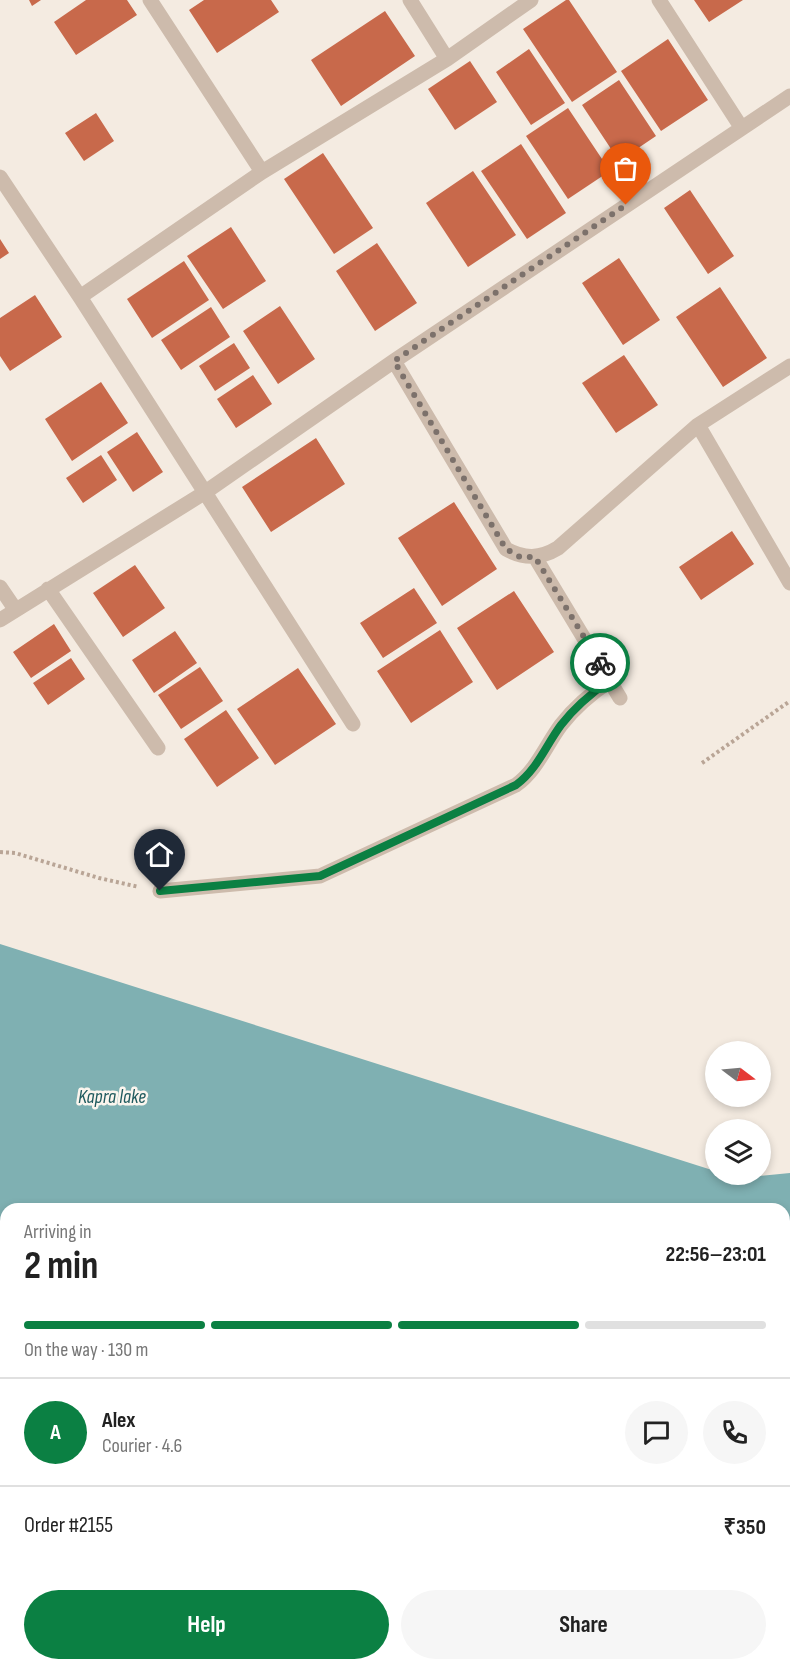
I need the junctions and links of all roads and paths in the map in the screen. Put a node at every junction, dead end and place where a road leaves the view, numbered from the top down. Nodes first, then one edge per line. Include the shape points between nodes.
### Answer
1 (150, 0) edge
2 (410, 0) edge
3 (531, 0) edge
4 (659, 0) edge
5 (447, 59) junction
6 (790, 96) edge
7 (741, 126) junction
8 (262, 172) junction
9 (0, 177) edge
10 (80, 297) junction
11 (394, 361) junction
12 (790, 366) edge
13 (698, 425) junction
14 (204, 494) junction
15 (535, 557) junction
16 (790, 583) edge
17 (0, 587) edge
18 (48, 589) junction
19 (15, 609) junction
20 (0, 620) edge
21 (610, 680) junction
22 (620, 698) dead end
23 (790, 701) edge
24 (353, 724) dead end
25 (158, 748) dead end
26 (702, 763) dead end
27 (0, 852) edge
28 (160, 891) joint

1 - 8 street
2 - 5 street
3 - 5 street
4 - 7 street
5 - 8 street
6 - 7 street
7 - 11 street
8 - 10 street
9 - 10 street
10 - 14 street
11 - 14 street
11 - 15 street via 506,549 520,557
12 - 13 street
13 - 15 street via 558,548
13 - 16 street
14 - 18 street
14 - 24 street
15 - 21 street
17 - 19 street
18 - 19 street
18 - 25 street
19 - 20 street
21 - 22 street
21 - 28 street via 562,724 528,776 516,785 320,876
23 - 26 path
27 - 28 path

